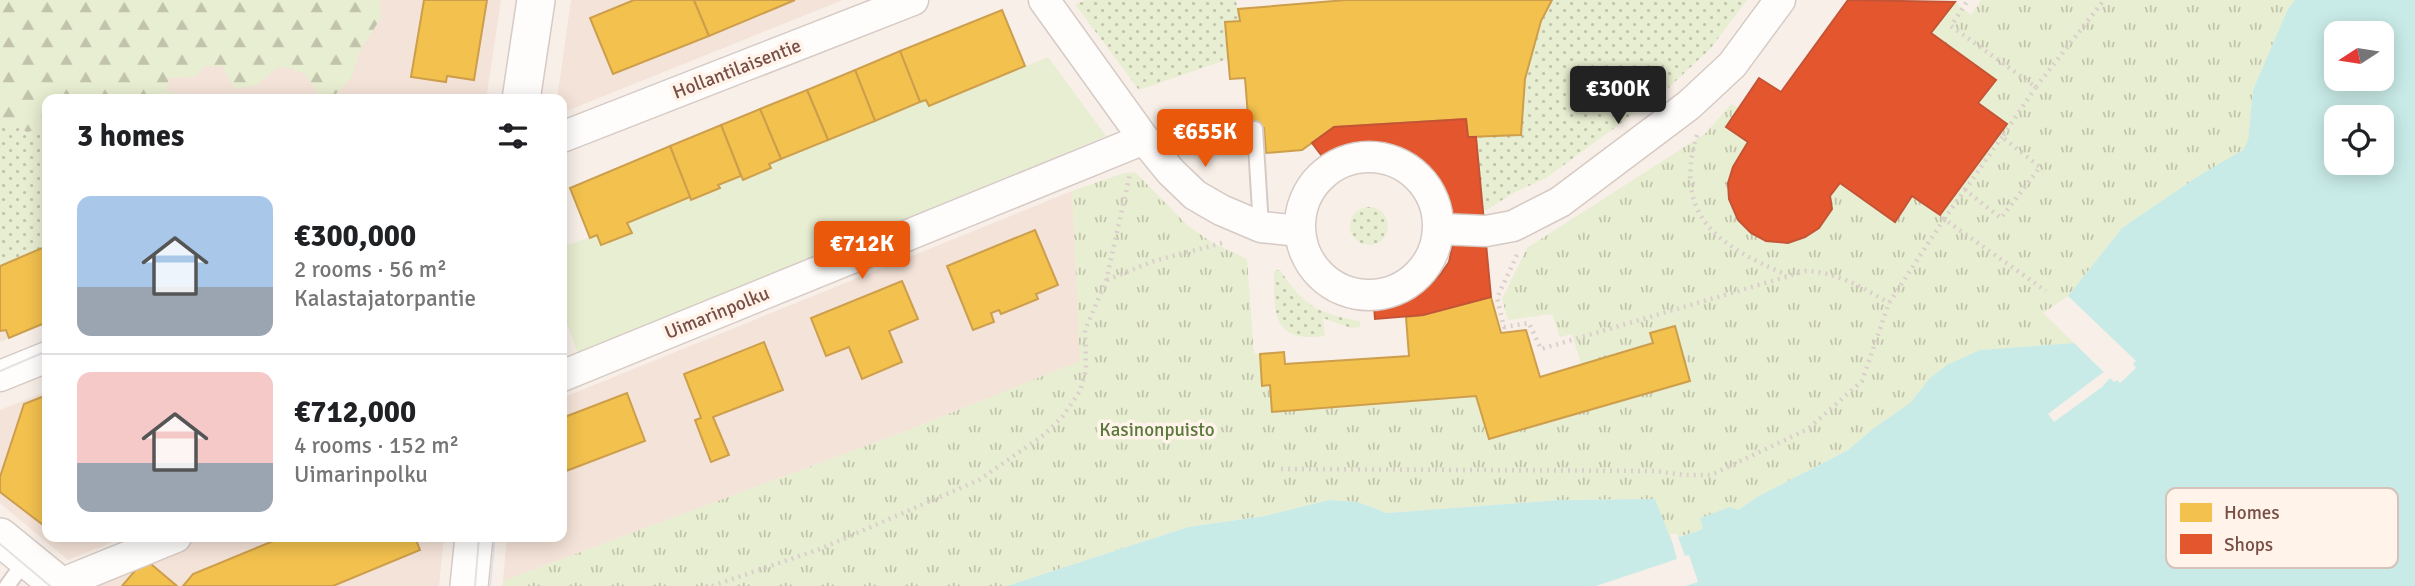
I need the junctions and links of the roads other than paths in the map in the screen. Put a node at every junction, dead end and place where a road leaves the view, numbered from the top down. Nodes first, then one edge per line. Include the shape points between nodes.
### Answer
1 (536, 0) edge
2 (913, 0) edge
3 (1044, 0) edge
4 (1780, 0) edge
5 (522, 94) edge
6 (1255, 129) dead end
7 (567, 136) edge
8 (1138, 151) junction
9 (1261, 227) junction
10 (1439, 229) junction
11 (1299, 231) junction
12 (42, 359) edge
13 (567, 374) edge
14 (0, 376) edge
15 (164, 542) edge
16 (473, 542) edge
17 (11, 561) edge
18 (59, 585) edge
19 (469, 586) edge

1 - 5 street
2 - 7 street, Hollantilaisentie
3 - 8 street
4 - 10 street via 1732,65 1689,105 1560,202 1513,226 1486,231
6 - 9 lane
8 - 9 street via 1195,194
8 - 13 street, Uimarinpolku
9 - 11 street
10 - 11 street via 1430,259 1418,276 1385,294 1366,296 1329,283 1314,270
10 - 11 street via 1436,207 1420,178 1391,160 1372,156 1332,166 1318,178 1307,193
12 - 14 street
15 - 18 street
16 - 19 street
17 - 18 street

